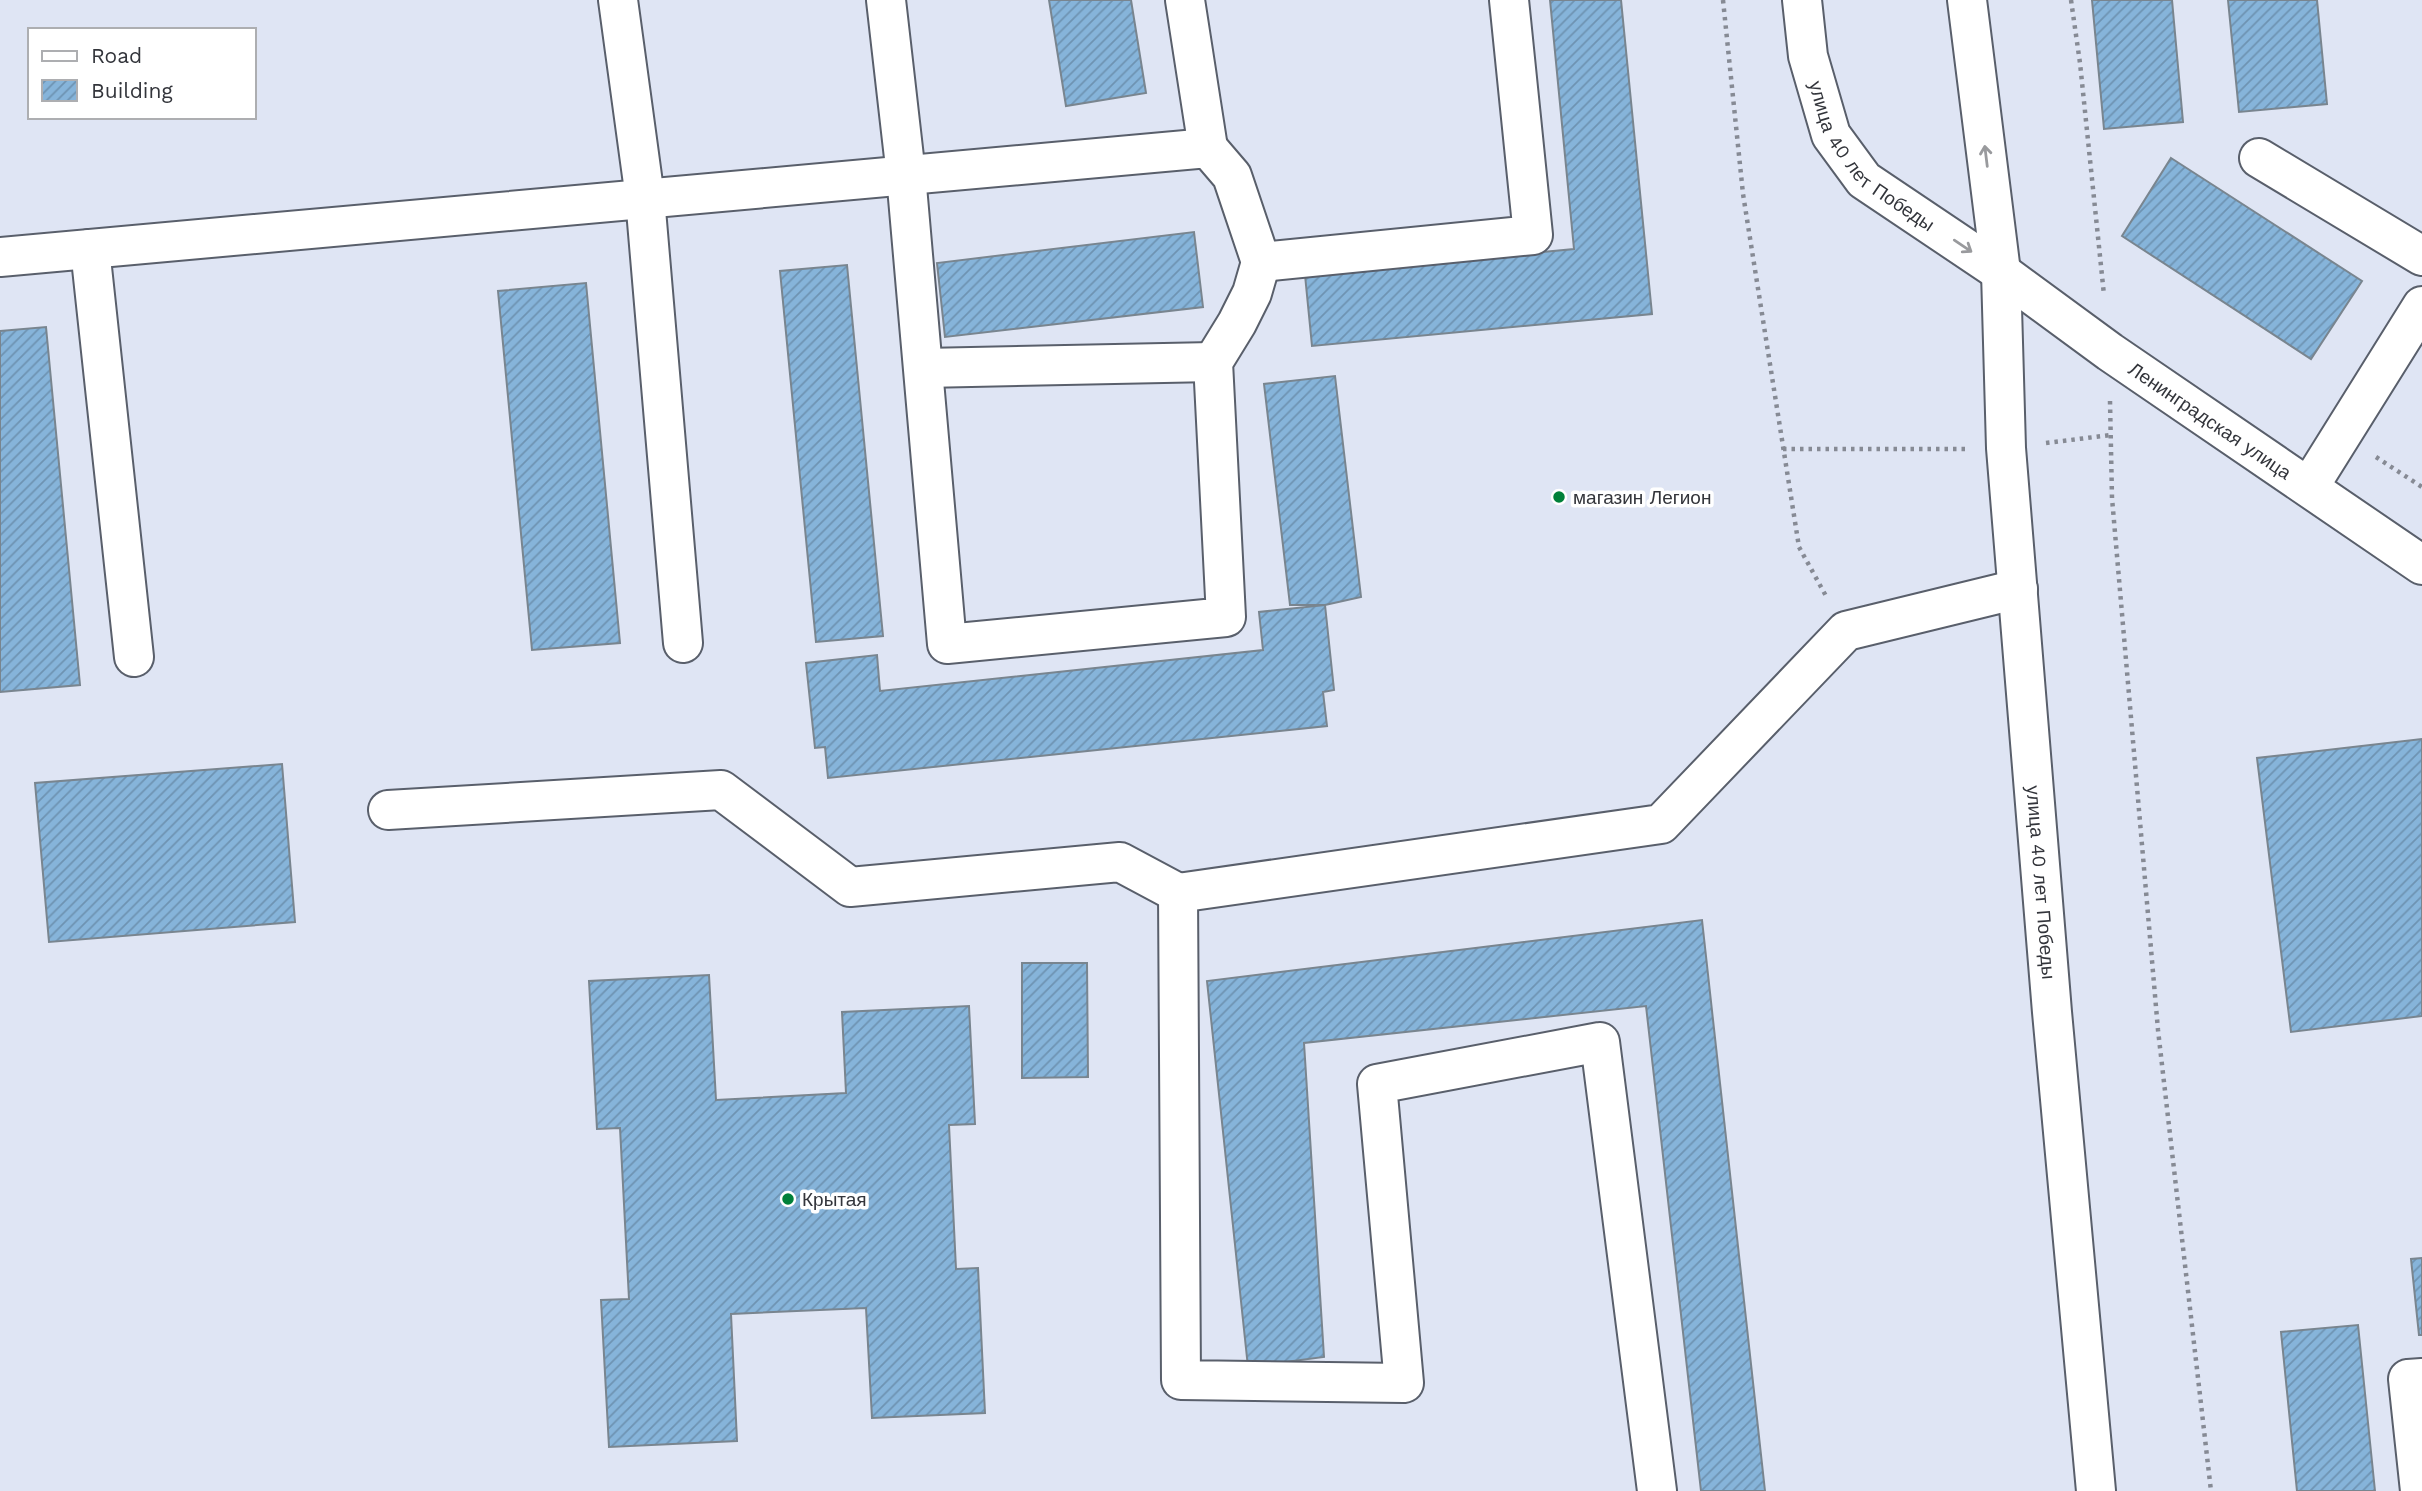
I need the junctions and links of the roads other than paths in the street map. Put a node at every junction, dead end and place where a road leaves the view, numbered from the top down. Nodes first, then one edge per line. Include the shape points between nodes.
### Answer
1 (618, 0) edge
2 (887, 0) edge
3 (1185, 0) edge
4 (1509, 0) edge
5 (1802, 0) edge
6 (1967, 0) edge
7 (1208, 148) junction
8 (2259, 158) dead end
9 (906, 175) junction
10 (645, 198) junction
11 (90, 248) junction
12 (2422, 256) edge
13 (0, 257) edge
14 (1261, 262) junction
15 (2001, 272) junction
16 (2422, 306) edge
17 (1213, 362) junction
18 (924, 368) junction
19 (2309, 487) junction
20 (2422, 565) edge
21 (2018, 589) junction
22 (682, 643) dead end
23 (134, 657) dead end
24 (388, 810) dead end
25 (1178, 893) junction
26 (2422, 1378) edge
27 (1657, 1491) edge
28 (2096, 1491) edge
29 (2420, 1491) edge

1 - 10 street
2 - 9 street
3 - 7 street
4 - 14 street via 1533,235
5 -> 15 street, улица 40 лет Победы via 1808,56 1831,135 1864,180
15 -> 6 street, улица 40 лет Победы
7 - 9 street
7 - 14 street via 1232,176
8 - 12 street
9 - 10 street
9 - 18 street
10 - 11 street
10 - 22 street
11 - 13 street
11 - 23 street
14 - 17 street via 1252,293
15 - 19 street, Ленинградская улица
15 - 21 street, улица 40 лет Победы via 2006,449
16 - 19 street
17 - 18 street
17 - 18 street via 1226,617 947,645
19 - 20 street, Ленинградская улица
21 - 25 street via 1846,631 1661,824
21 - 28 street, улица 40 лет Победы
24 - 25 street via 721,790 850,887 1120,862
25 - 27 street via 1181,1380 1404,1383 1377,1084 1600,1042
26 - 29 street via 2408,1379

